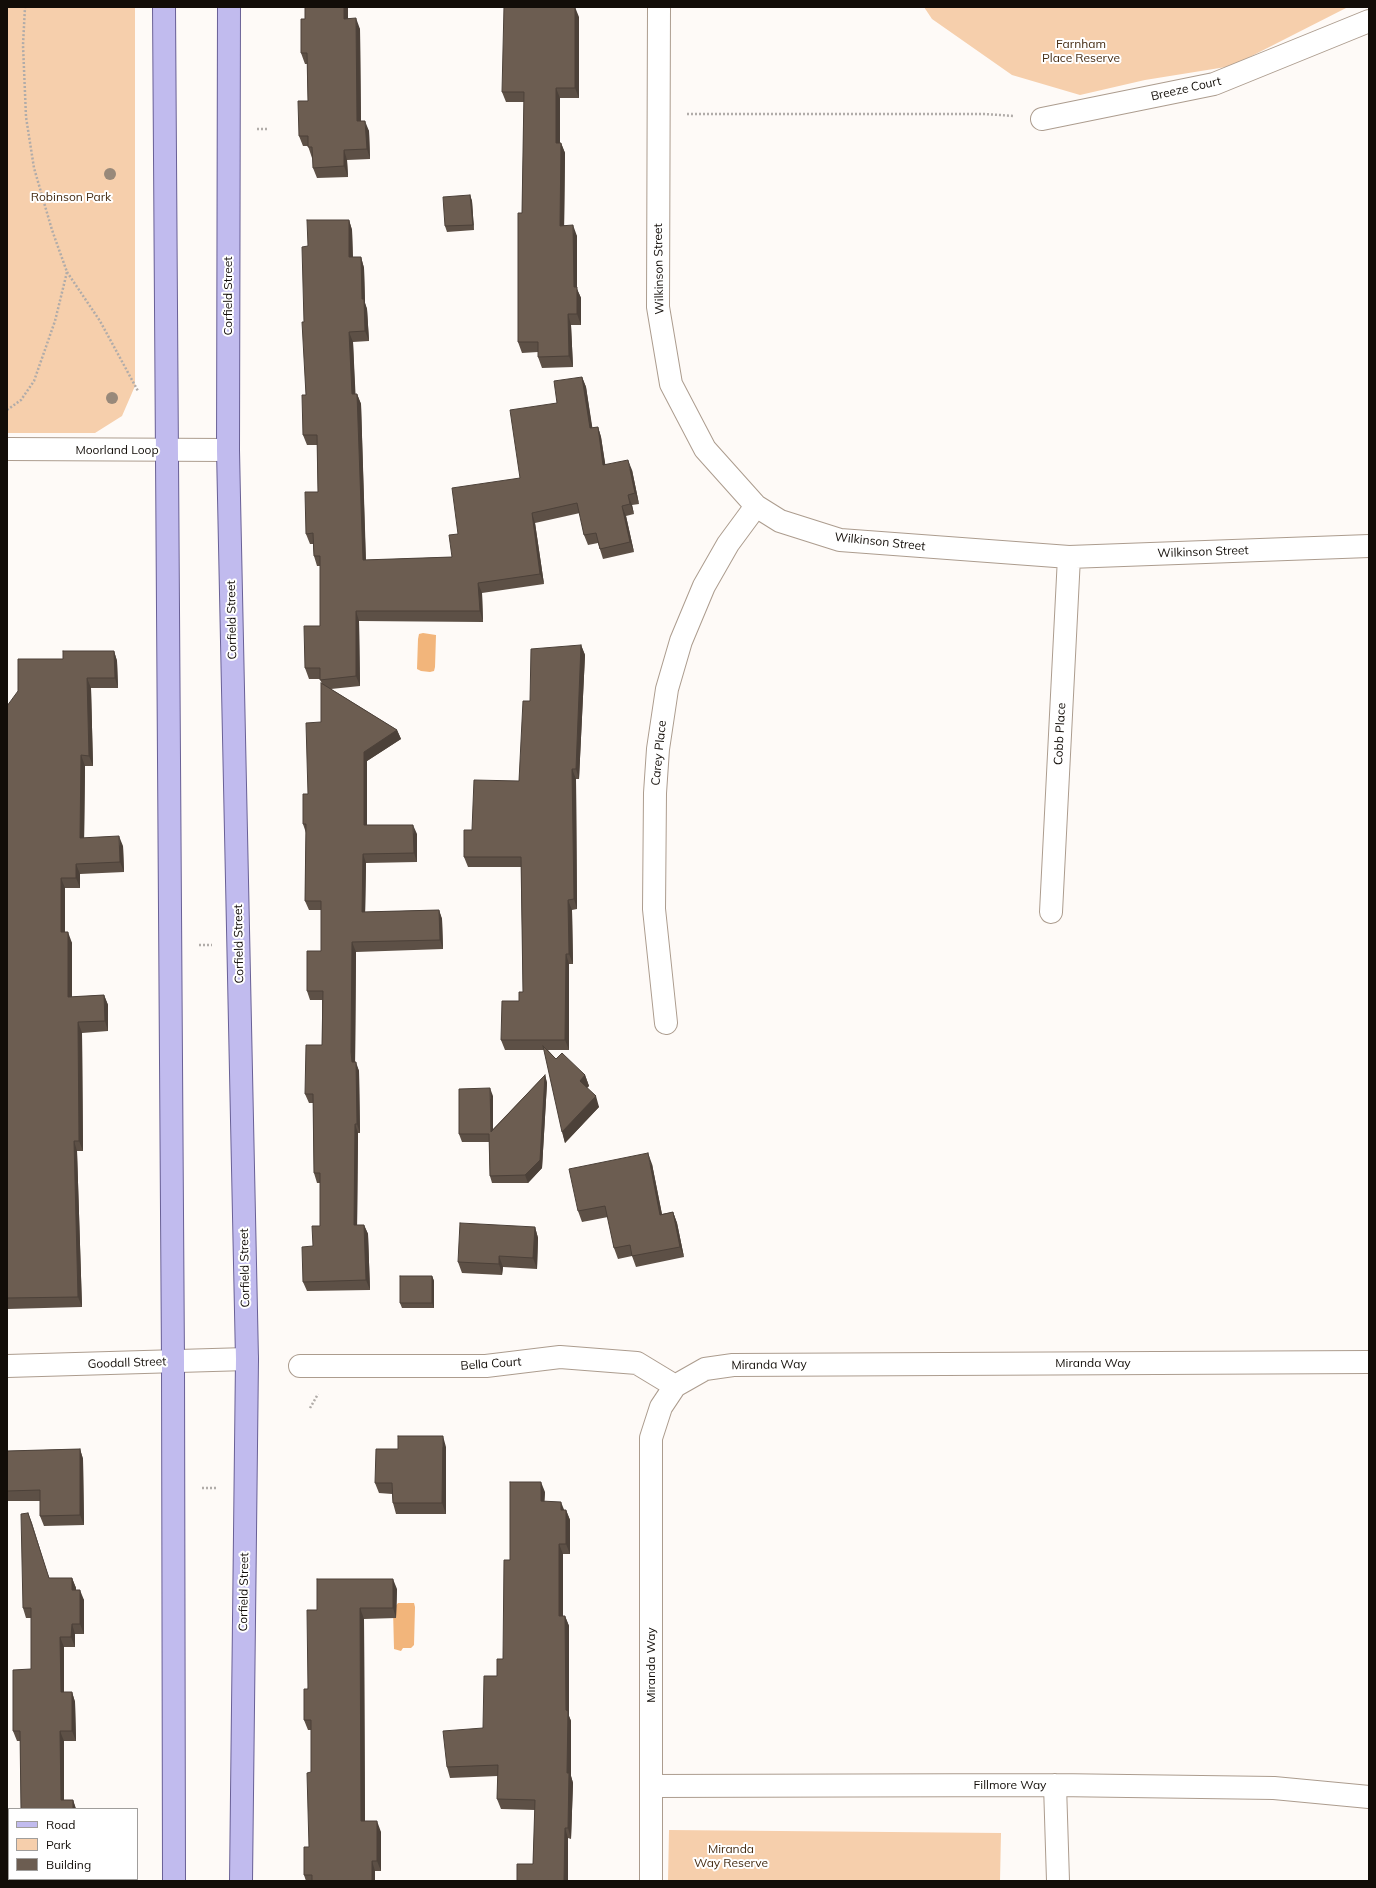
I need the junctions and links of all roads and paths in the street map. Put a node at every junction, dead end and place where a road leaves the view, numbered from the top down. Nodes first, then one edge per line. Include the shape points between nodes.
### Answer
1 (25, 7) edge
2 (164, 7) edge
3 (229, 7) edge
4 (659, 7) edge
5 (1369, 21) edge
6 (659, 114) junction
7 (1042, 119) joint
8 (67, 272) junction
9 (141, 396) dead end
10 (7, 410) edge
11 (7, 449) edge
12 (166, 450) junction
13 (228, 450) junction
14 (756, 506) junction
15 (1369, 546) edge
16 (1069, 557) junction
17 (1051, 912) dead end
18 (239, 944) junction
19 (170, 945) junction
20 (666, 1023) dead end
21 (247, 1359) junction
22 (173, 1362) junction
23 (1369, 1362) edge
24 (7, 1366) edge
25 (300, 1366) dead end
26 (675, 1386) junction
27 (173, 1488) junction
28 (245, 1489) junction
29 (1055, 1785) junction
30 (651, 1786) junction
31 (1369, 1797) edge
32 (174, 1881) edge
33 (241, 1881) edge
34 (651, 1881) edge
35 (1058, 1881) edge

1 - 8 path via 23,45 26,117 34,168
2 - 12 main road
3 - 13 main road, Corfield Street
4 - 6 street, Wilkinson Street
5 - 7 street, Breeze Court via 1214,84
6 - 7 path via 985,114
6 - 14 street, Wilkinson Street via 658,307 671,384 705,449
8 - 9 path via 100,321
8 - 10 path via 55,321 34,381 21,400
11 - 12 street, Moorland Loop
12 - 13 street, Moorland Loop
12 - 19 main road
13 - 18 main road, Corfield Street
14 - 16 street, Wilkinson Street via 780,521 840,540
14 - 20 street, Carey Place via 728,544 704,586 681,641 667,689 658,749 655,793 654,901
15 - 16 street, Wilkinson Street
16 - 17 street, Cobb Place
18 - 19 path
18 - 21 main road, Corfield Street
19 - 22 main road
21 - 22 street, Goodall Street
21 - 28 main road, Corfield Street
22 - 24 street, Goodall Street
22 - 27 main road
23 - 26 street, Miranda Way via 733,1365 705,1369
25 - 26 street, Bella Court via 486,1366 560,1357 637,1363
26 - 30 street, Miranda Way via 661,1407 651,1438
27 - 28 path
27 - 32 main road
28 - 33 main road, Corfield Street
29 - 30 street, Fillmore Way
29 - 31 street, Fillmore Way via 1274,1788
29 - 35 street
30 - 34 street, Miranda Way

